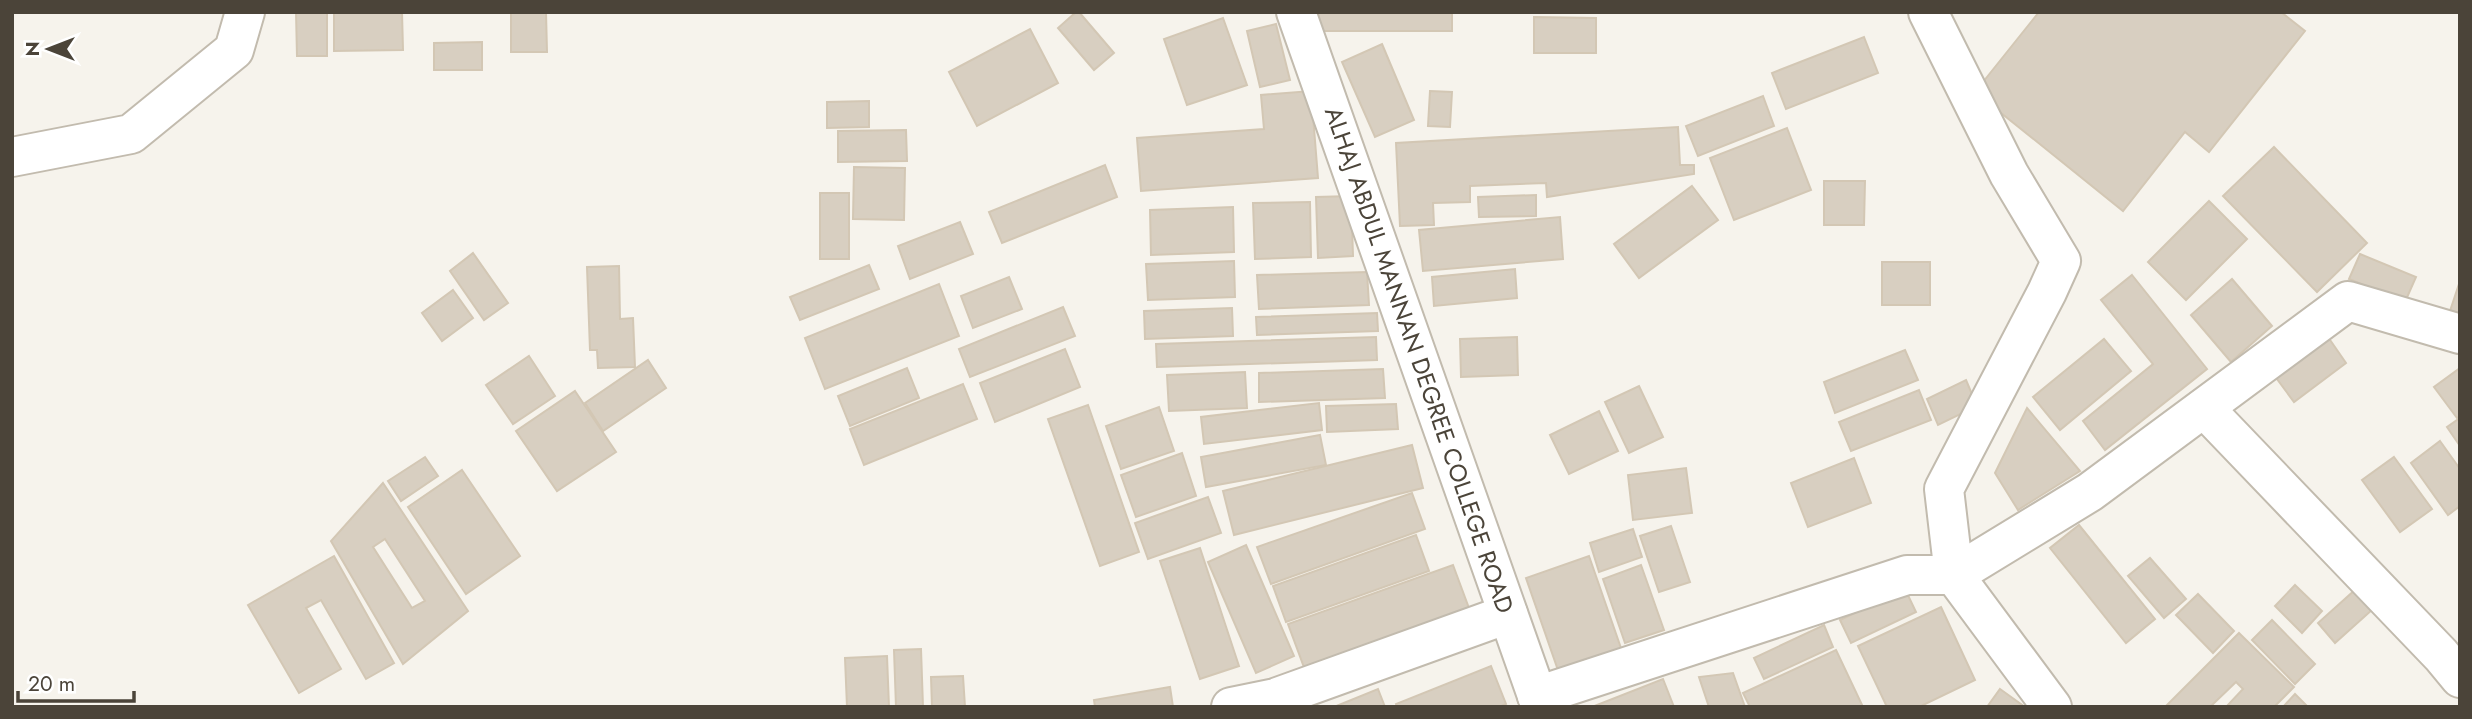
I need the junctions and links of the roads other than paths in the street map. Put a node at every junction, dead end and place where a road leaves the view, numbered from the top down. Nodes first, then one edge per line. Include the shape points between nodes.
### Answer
1 (245, 12) edge
2 (1296, 12) edge
3 (1928, 12) edge
4 (12, 158) edge
5 (2460, 334) edge
6 (2204, 408) junction
7 (1954, 575) junction
8 (1508, 614) junction
9 (2460, 678) edge
10 (1539, 701) edge
11 (1231, 707) edge
12 (2052, 707) edge

1 - 4 street via 234,50 131,134
2 - 8 street, ALHAJ ABDUL MANNAN DEGREE COLLEGE ROAD
3 - 7 street via 2009,174 2061,261 1944,489
5 - 6 street via 2347,301
6 - 7 street via 2090,492
6 - 9 street
7 - 10 street via 1907,575
7 - 12 street
8 - 10 street, ALHAJ ABDUL MANNAN DEGREE COLLEGE ROAD
8 - 11 street via 1275,698

